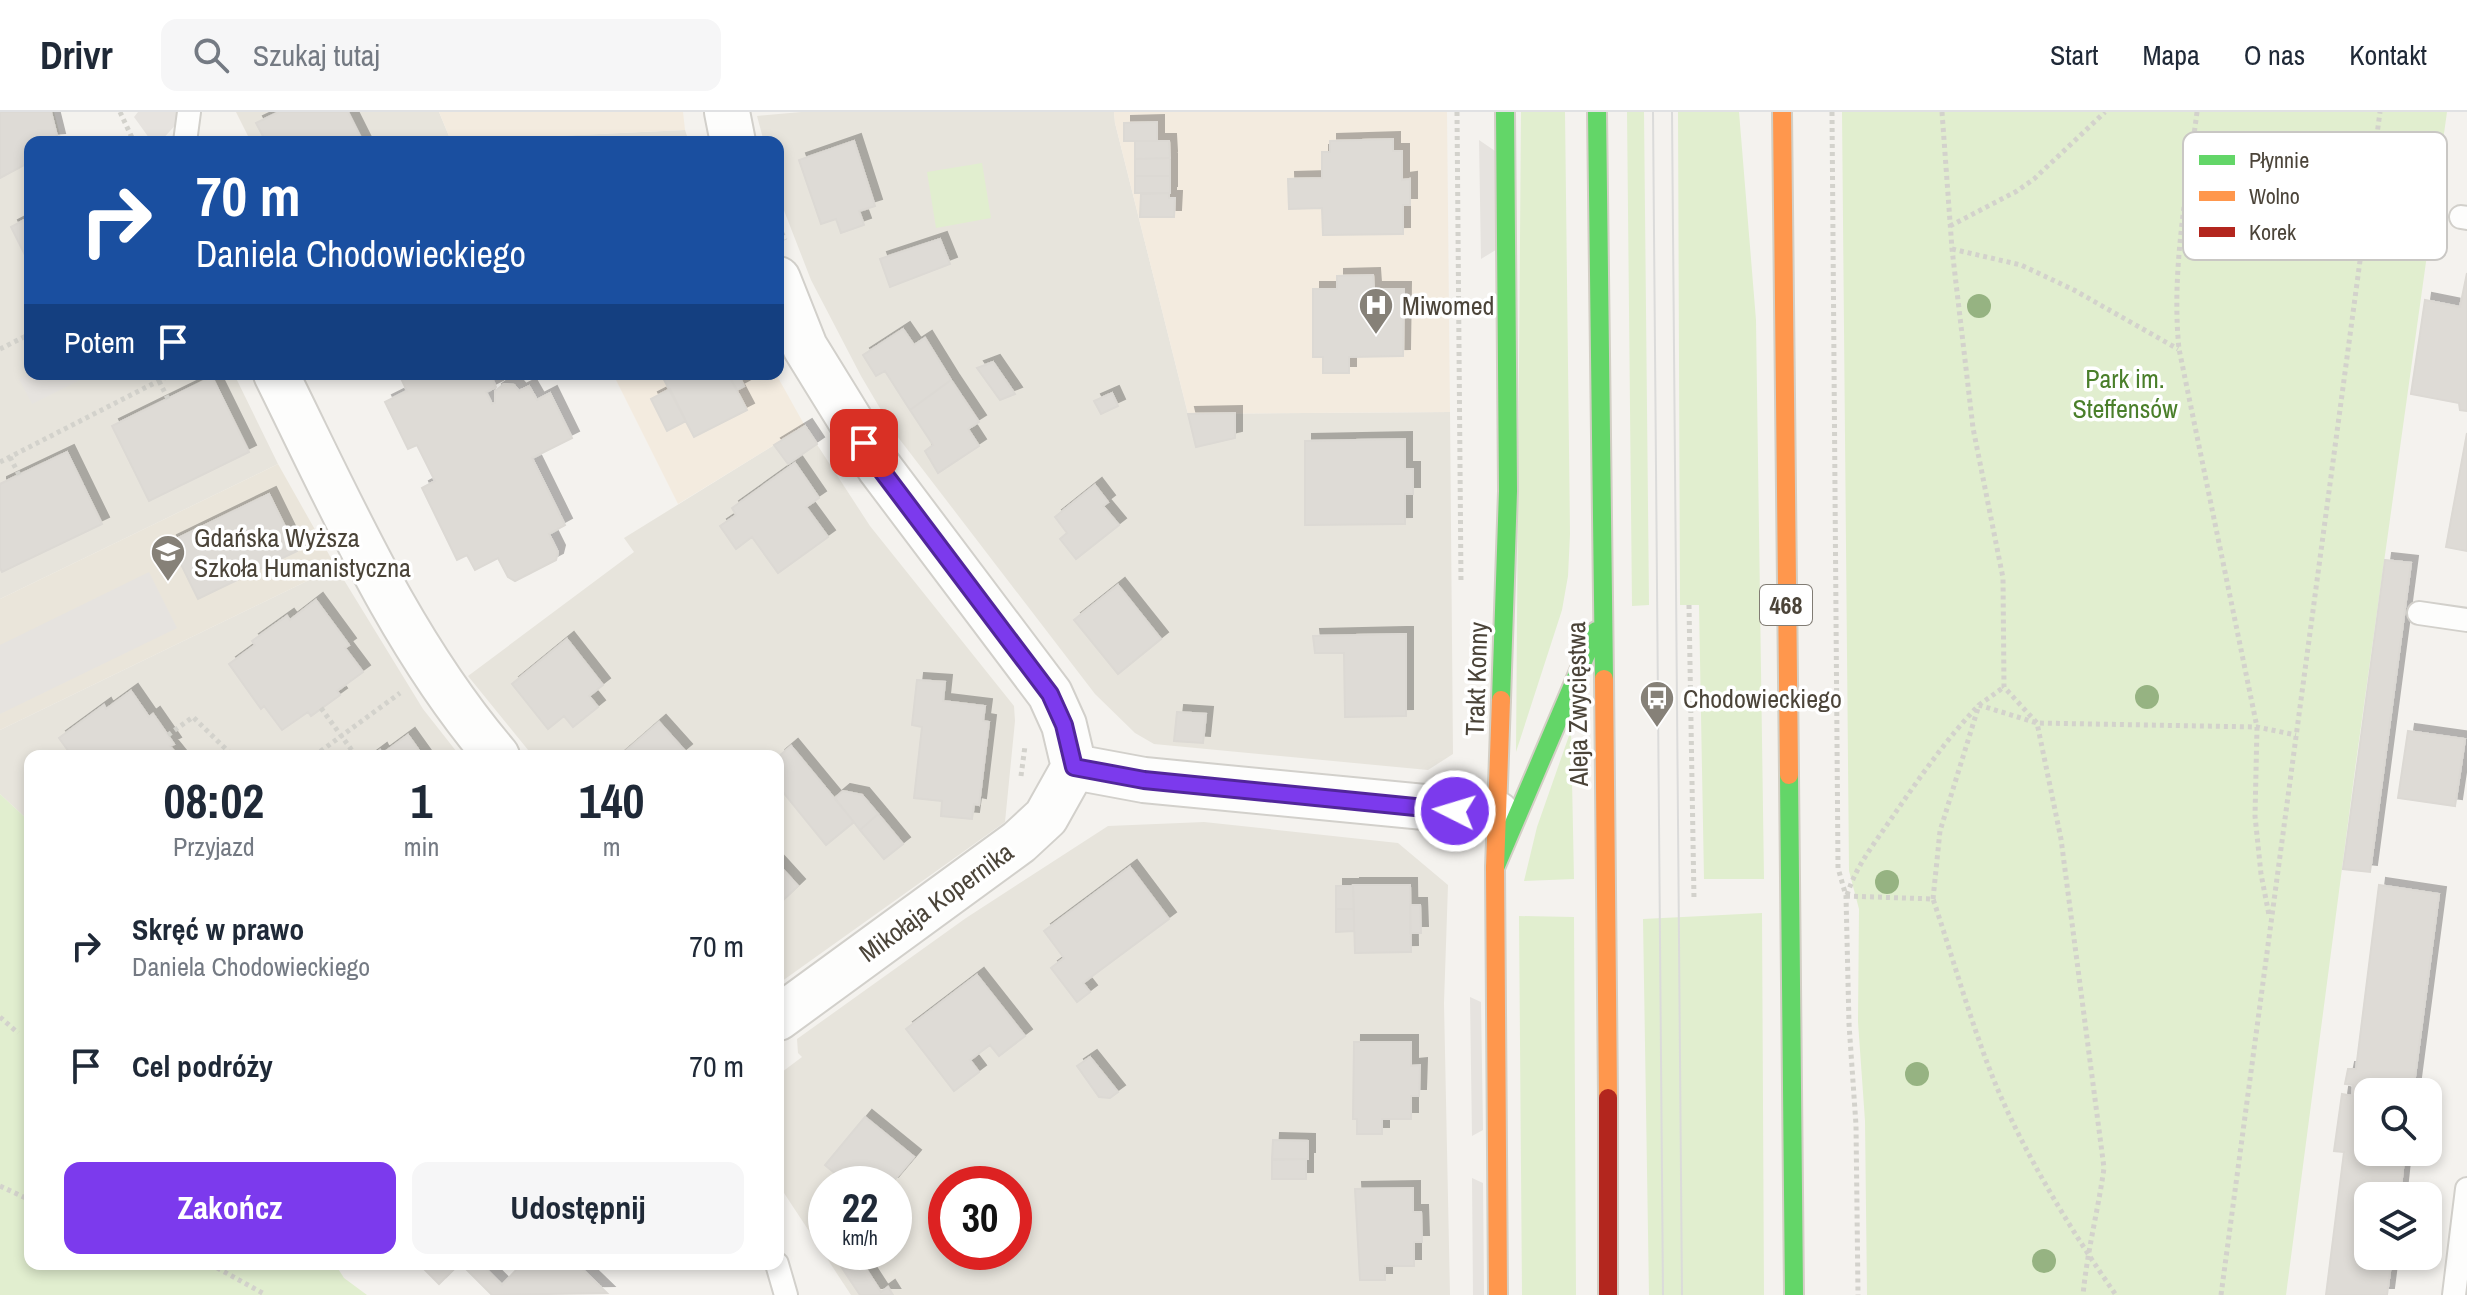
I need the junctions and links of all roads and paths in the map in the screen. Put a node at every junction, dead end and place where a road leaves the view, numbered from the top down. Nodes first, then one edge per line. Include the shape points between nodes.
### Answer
1 (120, 112) edge
2 (189, 112) edge
3 (727, 112) edge
4 (1457, 112) edge
5 (1505, 112) edge
6 (1597, 112) edge
7 (1782, 112) edge
8 (1832, 112) edge
9 (1942, 112) edge
10 (2105, 112) edge
11 (2197, 112) edge
12 (2380, 112) edge
13 (2194, 132) edge
14 (2377, 132) edge
15 (131, 136) edge
16 (186, 136) edge
17 (732, 136) edge
18 (2183, 219) edge
19 (1950, 226) junction
20 (1952, 249) junction
21 (2360, 260) edge
22 (784, 266) edge
23 (24, 337) edge
24 (0, 349) edge
25 (2179, 349) junction
26 (279, 380) edge
27 (159, 381) joint
28 (168, 399) dead end
29 (10, 457) junction
30 (0, 462) edge
31 (19, 475) dead end
32 (1461, 588) dead end
33 (1689, 605) dead end
34 (2419, 613) dead end
35 (1602, 618) junction
36 (2467, 620) edge
37 (410, 686) dead end
38 (2004, 687) junction
39 (1979, 705) junction
40 (321, 708) dead end
41 (2037, 723) junction
42 (2257, 727) junction
43 (168, 735) dead end
44 (2296, 735) junction
45 (341, 736) junction
46 (1025, 743) dead end
47 (227, 750) edge
48 (322, 750) edge
49 (352, 750) edge
50 (492, 750) edge
51 (1074, 767) junction
52 (1019, 788) dead end
53 (1497, 814) junction
54 (1495, 868) junction
55 (1846, 896) junction
56 (1694, 899) dead end
57 (1933, 899) junction
58 (2270, 920) junction
59 (784, 1014) edge
60 (0, 1017) edge
61 (18, 1033) dead end
62 (0, 1186) edge
63 (2467, 1189) edge
64 (24, 1197) edge
65 (2087, 1254) junction
66 (221, 1270) edge
67 (779, 1270) edge
68 (266, 1295) edge
69 (786, 1295) edge
70 (1498, 1295) edge
71 (1608, 1295) edge
72 (1794, 1295) edge
73 (1858, 1295) edge
74 (2083, 1295) edge
75 (2116, 1295) edge
76 (2221, 1295) edge
77 (2454, 1295) edge

1 - 15 path
2 - 16 lane
3 - 17 street
4 - 32 path
5 - 53 main road, Trakt Konny via 1508,491
6 - 35 main road, Aleja Zwycięstwa
7 - 72 main road, 468
8 - 55 path via 1838,868
9 - 19 path
10 - 19 path via 2034,179
11 - 13 path
12 - 14 path
18 - 25 path via 2176,273
19 - 20 path
20 - 25 path via 2021,265
20 - 38 path via 1973,428 2003,578
21 - 44 path
22 - 51 street via 805,347 879,467 1050,694
23 - 24 path
25 - 42 path
26 - 50 street via 390,604
27 - 28 path
27 - 29 path
29 - 30 path
29 - 31 path
33 - 56 path
34 - 36 lane
35 - 54 main road
35 - 71 main road, Aleja Zwycięstwa
37 - 45 path
38 - 39 path
38 - 41 path
39 - 41 path
39 - 55 path via 1904,801 1855,872
39 - 57 path via 1940,831
40 - 45 path
41 - 42 path
41 - 65 path via 2061,839 2104,1168
42 - 44 path
42 - 58 path via 2255,816
43 - 47 path via 193,717
44 - 58 path
45 - 48 path
45 - 49 path
46 - 52 path
51 - 53 street via 1144,780
51 - 59 street, Mikołaja Kopernika via 1046,817 1019,842
53 - 54 main road, Trakt Konny
54 - 70 main road, Trakt Konny
55 - 57 path
55 - 73 path
57 - 65 path via 1993,1077
58 - 76 path
60 - 61 path
62 - 64 path
63 - 77 lane
65 - 74 path
65 - 75 path
66 - 68 path
67 - 69 lane

